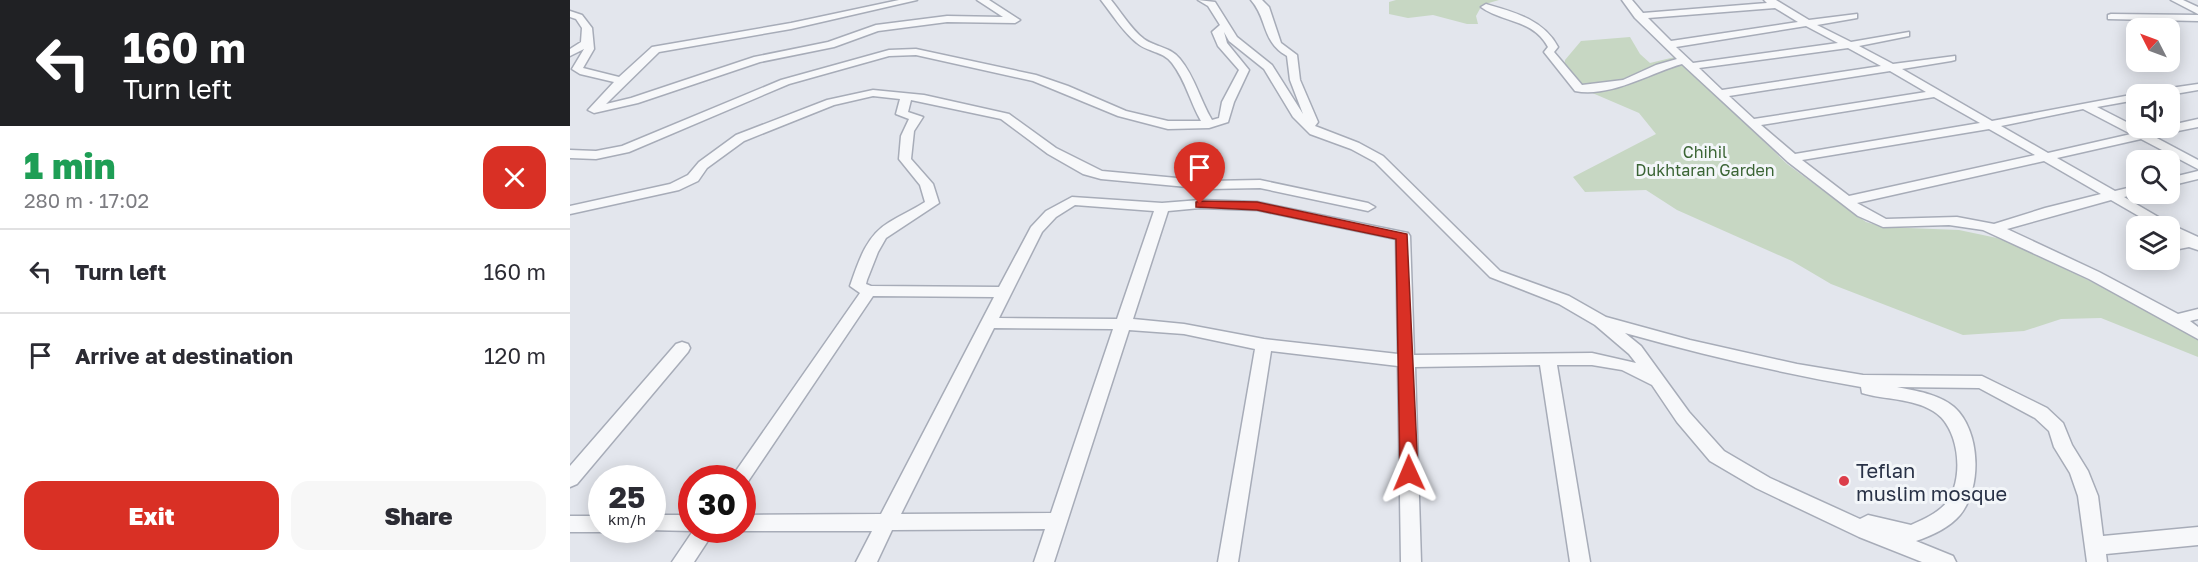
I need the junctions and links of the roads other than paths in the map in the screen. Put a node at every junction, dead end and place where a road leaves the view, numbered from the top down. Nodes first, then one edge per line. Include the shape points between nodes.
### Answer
1 (912, 0) edge
2 (982, 0) edge
3 (1106, 0) edge
4 (1203, 0) edge
5 (1256, 0) edge
6 (1627, 0) edge
7 (2176, 0) edge
8 (1772, 3) edge
9 (1486, 7) dead end
10 (2198, 11) edge
11 (570, 14) edge
12 (1638, 16) junction
13 (1854, 16) dead end
14 (2110, 17) dead end
15 (2198, 18) edge
16 (1807, 23) junction
17 (1224, 27) junction
18 (1905, 34) dead end
19 (587, 39) junction
20 (1666, 45) junction
21 (1850, 45) junction
22 (570, 53) edge
23 (1951, 58) dead end
24 (1688, 63) junction
25 (1893, 68) junction
26 (621, 81) junction
27 (2198, 87) edge
28 (2180, 90) edge
29 (1721, 93) junction
30 (1937, 93) junction
31 (906, 96) junction
32 (2126, 99) edge
33 (2085, 105) junction
34 (1753, 123) junction
35 (2198, 123) edge
36 (1209, 124) junction
37 (1988, 124) junction
38 (1309, 126) junction
39 (2126, 127) edge
40 (2180, 127) edge
41 (2129, 138) edge
42 (2148, 138) edge
43 (570, 154) edge
44 (2045, 157) junction
45 (1793, 158) junction
46 (2198, 165) edge
47 (2198, 175) edge
48 (2180, 179) edge
49 (2126, 192) edge
50 (2111, 195) junction
51 (1846, 201) junction
52 (1162, 207) junction
53 (1368, 207) dead end
54 (570, 210) edge
55 (2148, 216) edge
56 (1993, 229) junction
57 (2180, 235) edge
58 (2196, 243) edge
59 (2180, 245) edge
60 (869, 291) junction
61 (1004, 292) junction
62 (2198, 315) edge
63 (2176, 320) junction
64 (1601, 321) junction
65 (989, 322) junction
66 (1123, 324) junction
67 (2198, 334) edge
68 (1264, 345) junction
69 (682, 348) dead end
70 (1406, 361) junction
71 (1548, 361) junction
72 (1797, 370) junction
73 (1658, 381) junction
74 (749, 465) edge
75 (570, 479) edge
76 (1058, 521) junction
77 (886, 522) junction
78 (756, 523) edge
79 (570, 524) edge
80 (588, 524) edge
81 (1866, 531) junction
82 (2198, 536) edge
83 (696, 543) edge
84 (2096, 554) edge
85 (682, 562) edge
86 (866, 562) edge
87 (1044, 562) edge
88 (1228, 562) edge
89 (1411, 562) edge
90 (1580, 562) edge
91 (1946, 562) edge

1 - 26 street via 656,50
2 - 26 street via 1015,20 946,19 876,28 830,45 758,59 634,101 594,110
3 - 36 street via 1139,40 1175,58
4 - 17 street via 1212,4
5 - 38 street via 1264,8 1274,40 1292,55 1295,80 1312,122
6 - 12 street
7 - 10 street
8 - 12 street
8 - 16 street
9 - 24 street via 1533,25 1546,35 1553,47 1550,52 1579,89 1625,83 1660,67
11 - 19 street via 583,21
12 - 20 street
13 - 16 street
14 - 15 street
16 - 20 street
16 - 21 street
17 - 36 street via 1217,32 1222,44 1244,70 1224,120
17 - 38 street via 1268,67 1297,115
18 - 21 street
19 - 22 street
19 - 26 street via 590,48 577,69
20 - 24 street
21 - 24 street
21 - 25 street
23 - 25 street
24 - 29 street
25 - 29 street
25 - 30 street
27 - 28 street
29 - 34 street
30 - 34 street
30 - 37 street
31 - 53 street via 1005,116 1052,151 1101,175 1209,185 1260,184
31 - 54 street via 873,93 840,99 740,138 703,165 693,178 674,187
31 - 60 street via 902,114 917,117 906,134 905,159 926,184 932,203 880,235 858,286
32 - 33 street
33 - 37 street
33 - 39 street
34 - 45 street
35 - 40 street
36 - 43 street via 1168,125 1122,114 1036,78 916,52 900,52 784,82 625,149 596,155
37 - 44 street
37 - 45 street
38 - 64 street via 1379,159 1495,274 1564,300
41 - 44 street
42 - 46 street
44 - 50 street
44 - 51 street
45 - 51 street
47 - 48 street
49 - 50 street
50 - 55 street
50 - 56 street
51 - 56 street via 1883,223 1958,221
52 - 61 street via 1072,201 1051,214 1036,230
52 - 66 street
52 - 70 street via 1257,206 1403,236
56 - 63 street via 2066,261
57 - 58 street
58 - 59 street
60 - 61 street
60 - 74 street
61 - 65 street
62 - 63 street
63 - 67 street
64 - 72 street
64 - 73 street via 1635,350
65 - 66 street
65 - 77 street
66 - 68 street via 1184,329
66 - 76 street
68 - 70 street
68 - 88 street
69 - 75 street
70 - 71 street
70 - 89 street
71 - 73 street via 1592,359 1626,365
71 - 90 street
72 - 81 street via 1932,402 1950,413 1964,438 1966,477 1954,509 1913,534 1868,523
72 - 84 street via 1863,381 1982,382 2041,413 2057,428 2079,471 2090,506
73 - 81 street via 1717,456 1763,483
76 - 77 street
76 - 87 street
77 - 78 street
77 - 86 street
79 - 80 street
81 - 91 street
82 - 84 street
83 - 85 street

